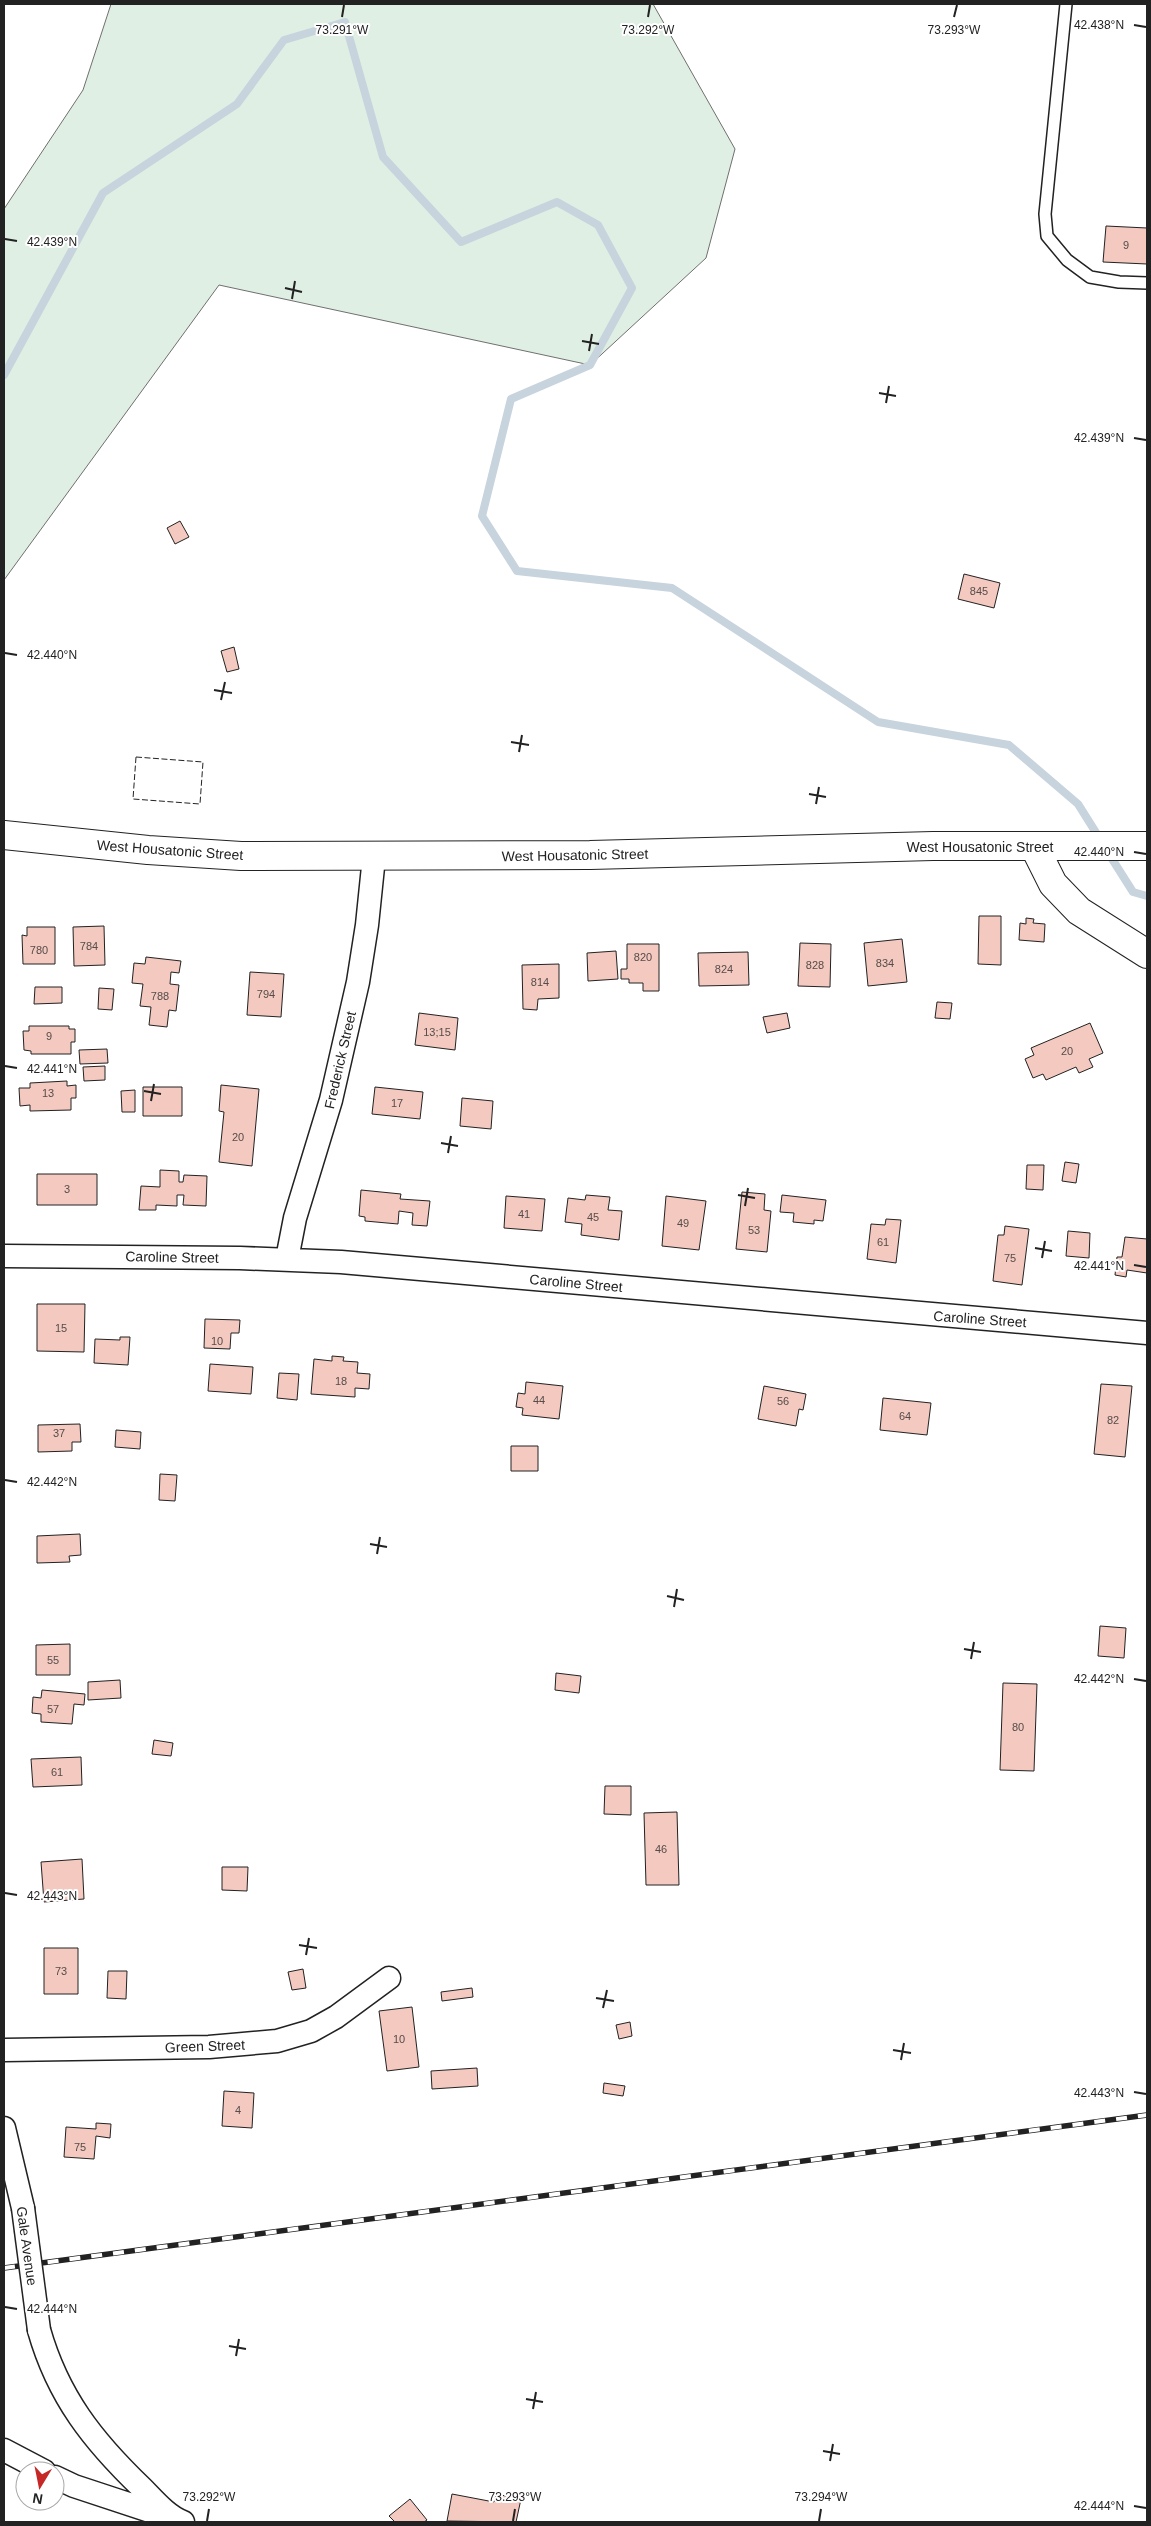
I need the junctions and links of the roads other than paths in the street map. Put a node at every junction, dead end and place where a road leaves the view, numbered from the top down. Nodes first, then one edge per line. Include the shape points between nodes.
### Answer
1 (1066, 4) edge
2 (1147, 283) edge
3 (4, 835) edge
4 (1034, 846) junction
5 (1145, 846) edge
6 (374, 857) junction
7 (1147, 954) edge
8 (4, 1256) edge
9 (287, 1259) junction
10 (1147, 1333) edge
11 (389, 1978) dead end
12 (4, 2050) edge
13 (4, 2128) edge
14 (4, 2450) edge
15 (25, 2461) edge
16 (65, 2482) edge
17 (180, 2521) edge

1 - 2 lane via 1045,214 1047,236 1067,260 1090,277
3 - 6 main road, West Housatonic Street via 157,851 242,856
4 - 5 main road, West Housatonic Street
4 - 6 main road, West Housatonic Street
4 - 7 main road via 1053,884 1079,912
6 - 9 street, Frederick Street via 358,982 331,1100
8 - 9 street, Caroline Street
9 - 10 street, Caroline Street
11 - 12 street, Green Street via 311,2031 277,2041 209,2047
13 - 17 street, Gale Avenue, bridge via 23,2208 39,2330 59,2384 82,2424 108,2455
14 - 15 street
16 - 17 street

